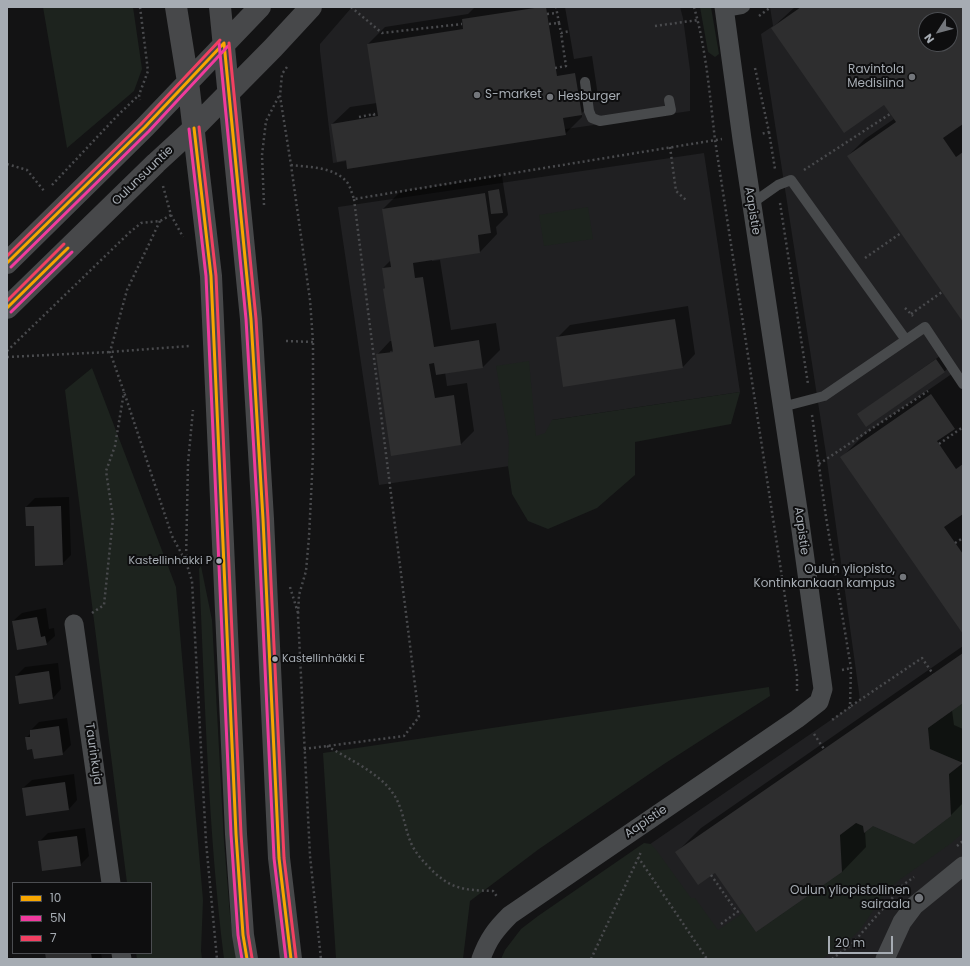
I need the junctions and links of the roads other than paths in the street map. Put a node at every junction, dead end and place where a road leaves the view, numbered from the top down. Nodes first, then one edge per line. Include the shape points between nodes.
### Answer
1 (176, 7) edge
2 (220, 7) edge
3 (260, 7) edge
4 (311, 7) edge
5 (745, 7) edge
6 (725, 10) edge
7 (224, 43) junction
8 (188, 82) junction
9 (585, 82) dead end
10 (229, 92) junction
11 (669, 100) dead end
12 (194, 128) junction
13 (751, 204) junction
14 (7, 264) edge
15 (7, 308) edge
16 (906, 340) junction
17 (963, 384) edge
18 (782, 407) junction
19 (74, 624) road end
20 (963, 866) edge
21 (111, 882) edge
22 (247, 959) edge
23 (291, 959) edge
24 (481, 959) edge
25 (886, 959) edge

1 - 8 main road
2 - 7 main road
3 - 7 main road
4 - 10 main road, Oulunsuuntie
5 - 6 lane
6 - 13 street, Aapistie
7 - 8 main road
7 - 10 main road
8 - 12 main road
8 - 14 main road
9 - 11 lane via 589,111 592,118 600,121 671,110
10 - 12 main road, Oulunsuuntie
10 - 23 main road via 251,319 279,858
12 - 15 main road, Oulunsuuntie
12 - 22 main road via 211,276 236,834
13 - 16 lane via 778,185 791,180
13 - 18 street, Aapistie
16 - 17 lane via 925,327
16 - 18 lane via 824,396
18 - 24 street, Aapistie via 823,689 819,702 510,914 495,930 486,944
19 - 21 street, Taurinkuja
20 - 25 street via 914,906 902,922

